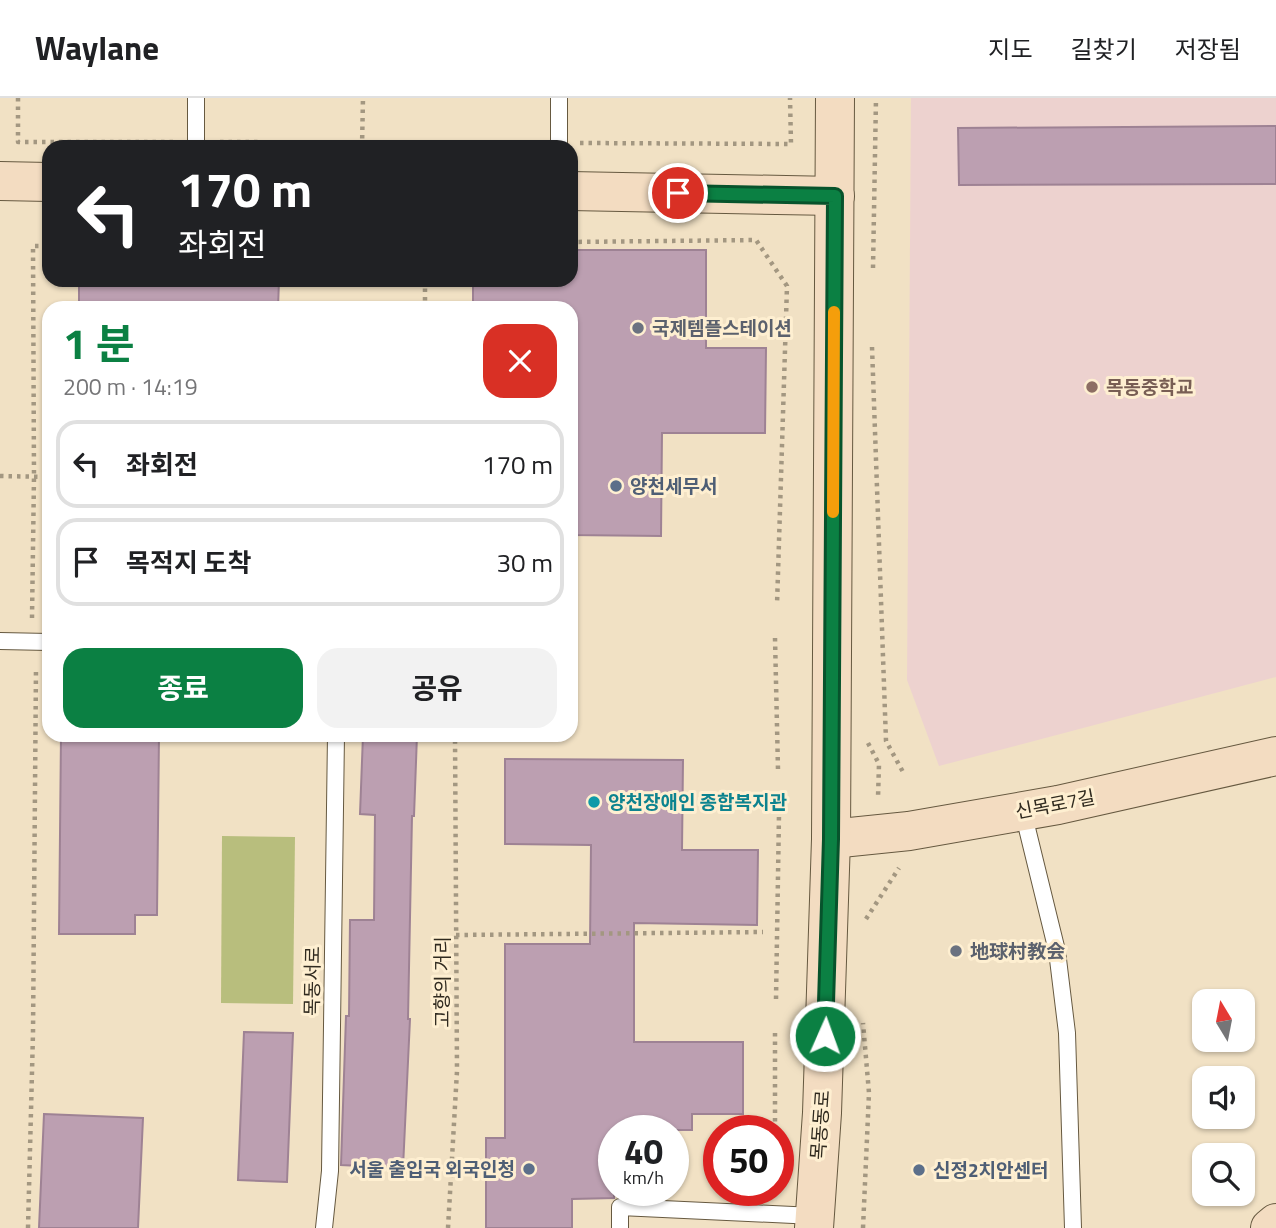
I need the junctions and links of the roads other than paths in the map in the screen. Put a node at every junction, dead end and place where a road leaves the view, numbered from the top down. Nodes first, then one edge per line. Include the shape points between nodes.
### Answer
1 (196, 98) edge
2 (559, 98) edge
3 (835, 98) edge
4 (196, 140) edge
5 (559, 140) edge
6 (0, 181) edge
7 (42, 181) edge
8 (578, 191) edge
9 (835, 196) junction
10 (0, 641) edge
11 (42, 642) edge
12 (336, 742) edge
13 (1276, 756) edge
14 (1023, 811) junction
15 (831, 839) junction
16 (814, 1222) edge
17 (1276, 1223) edge
18 (324, 1228) edge
19 (620, 1228) edge
20 (1073, 1228) edge
21 (1269, 1228) edge

1 - 4 lane
2 - 5 lane
3 - 9 main road, 목동동로
6 - 7 main road
8 - 9 main road
9 - 15 main road, 목동동로
10 - 11 lane
12 - 18 lane, 목동서로 via 330,1171
13 - 14 main road, 신목로7길
14 - 15 main road, 신목로7길
14 - 20 lane via 1057,951 1067,1032
15 - 16 main road, 목동동로
16 - 19 lane via 620,1207
17 - 21 main road

